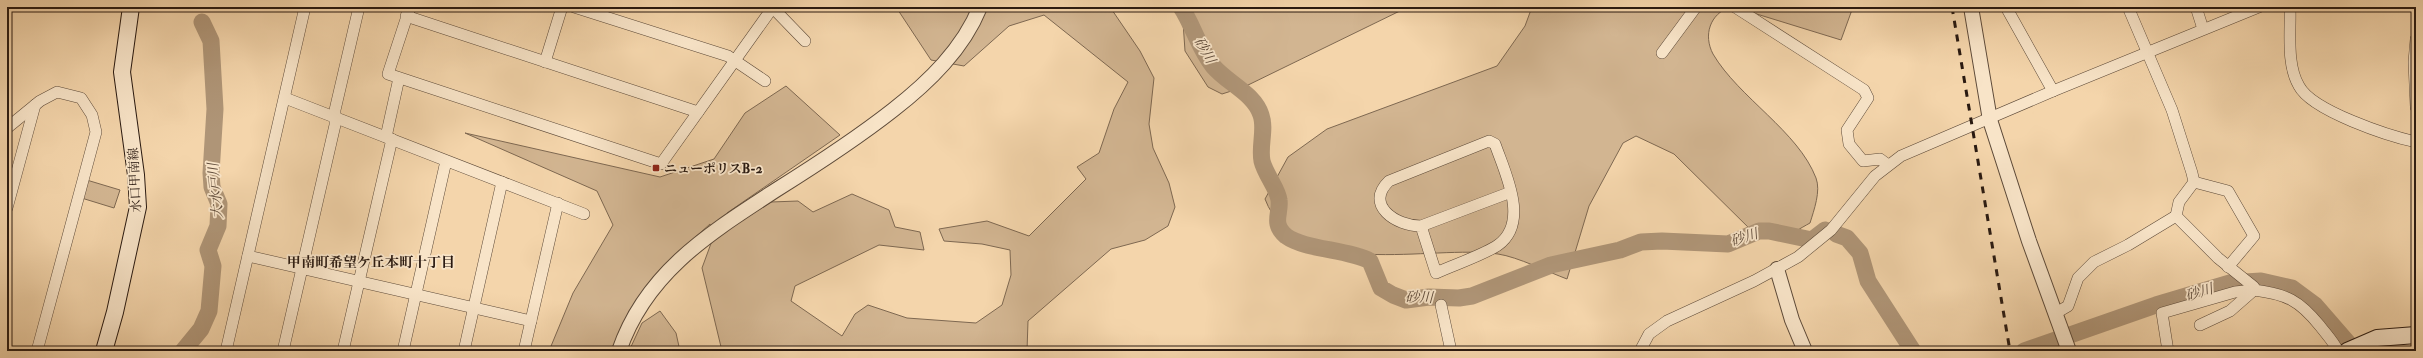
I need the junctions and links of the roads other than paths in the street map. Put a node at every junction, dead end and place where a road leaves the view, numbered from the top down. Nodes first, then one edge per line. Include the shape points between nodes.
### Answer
1 (131, 7) edge
2 (305, 7) edge
3 (359, 7) edge
4 (562, 7) edge
5 (574, 7) edge
6 (773, 7) edge
7 (980, 7) edge
8 (1696, 7) edge
9 (1735, 7) edge
10 (1971, 7) edge
11 (2006, 7) edge
12 (2128, 7) edge
13 (2196, 7) edge
14 (2259, 7) edge
15 (2290, 7) edge
16 (408, 12) edge
17 (2203, 29) junction
18 (2416, 39) edge
19 (805, 41) dead end
20 (1662, 53) dead end
21 (2147, 53) junction
22 (736, 60) junction
23 (545, 62) junction
24 (399, 78) junction
25 (765, 81) dead end
26 (2053, 91) junction
27 (285, 98) junction
28 (35, 105) junction
29 (2416, 107) edge
30 (698, 112) junction
31 (335, 118) junction
32 (1990, 120) junction
33 (7, 128) edge
34 (389, 138) junction
35 (2416, 142) edge
36 (446, 161) junction
37 (1888, 165) junction
38 (502, 182) junction
39 (2194, 182) junction
40 (1511, 192) junction
41 (558, 203) junction
42 (7, 208) edge
43 (584, 214) dead end
44 (2176, 216) junction
45 (1421, 226) junction
46 (248, 256) junction
47 (2228, 267) junction
48 (1777, 269) junction
49 (302, 270) junction
50 (359, 282) junction
51 (2254, 289) junction
52 (416, 295) junction
53 (1441, 305) dead end
54 (474, 309) junction
55 (2056, 313) junction
56 (531, 321) junction
57 (2200, 325) dead end
58 (2416, 336) edge
59 (2068, 348) edge
60 (2353, 348) edge
61 (37, 351) edge
62 (104, 351) edge
63 (226, 351) edge
64 (283, 351) edge
65 (343, 351) edge
66 (403, 351) edge
67 (464, 351) edge
68 (524, 351) edge
69 (619, 351) edge
70 (1451, 351) edge
71 (1640, 351) edge
72 (1805, 351) edge
73 (2168, 351) edge
74 (2338, 351) edge

1 - 62 main road, 水口甲南線 via 122,72 138,207 119,297
2 - 27 street
3 - 31 street
4 - 23 street
5 - 22 street
6 - 19 street
6 - 22 street
7 - 69 street via 951,56 918,91 878,122 707,235 675,263 639,308
8 - 20 street
9 - 37 street via 1864,90 1868,98 1847,130 1849,144 1863,161 1880,159
10 - 32 street
11 - 26 street
12 - 21 street
13 - 17 street
14 - 17 street
15 - 35 street via 2292,66 2299,87 2325,108 2361,124
16 - 23 street
16 - 24 street via 388,74
17 - 21 street
18 - 29 street
21 - 26 street
21 - 39 street via 2172,110
22 - 25 street
22 - 30 street
23 - 30 street
24 - 30 street via 661,164
24 - 34 street
26 - 32 street
27 - 31 street
27 - 46 street
28 - 33 street
28 - 42 street
28 - 61 street via 56,92 80,98 92,115 96,132
31 - 34 street
31 - 49 street via 334,133
32 - 37 street via 1917,148
32 - 55 street via 2028,240
34 - 36 street
34 - 50 street
36 - 38 street
36 - 52 street
37 - 48 street via 1875,176 1831,230 1798,258
38 - 41 street
38 - 54 street
39 - 44 street via 2178,202
39 - 47 street via 2228,191 2254,236
40 - 45 street
40 - 45 street via 1514,214 1506,237 1498,246 1436,273
40 - 45 street via 1495,144 1489,141 1389,181 1381,192 1382,207 1392,220 1401,224
41 - 43 street
41 - 56 street
44 - 47 street
44 - 55 street via 2094,262 2078,278 2068,306
46 - 49 street
46 - 63 street
47 - 51 street
48 - 71 street via 1667,321 1649,334
48 - 72 street via 1792,320
49 - 50 street
49 - 64 street
50 - 52 street
50 - 65 street
51 - 57 street via 2230,311
51 - 73 street via 2234,292 2162,313
51 - 74 street via 2281,294 2297,302
52 - 54 street
52 - 66 street
53 - 70 street
54 - 56 street
54 - 67 street
55 - 59 street
56 - 68 street
58 - 60 main road via 2386,336

